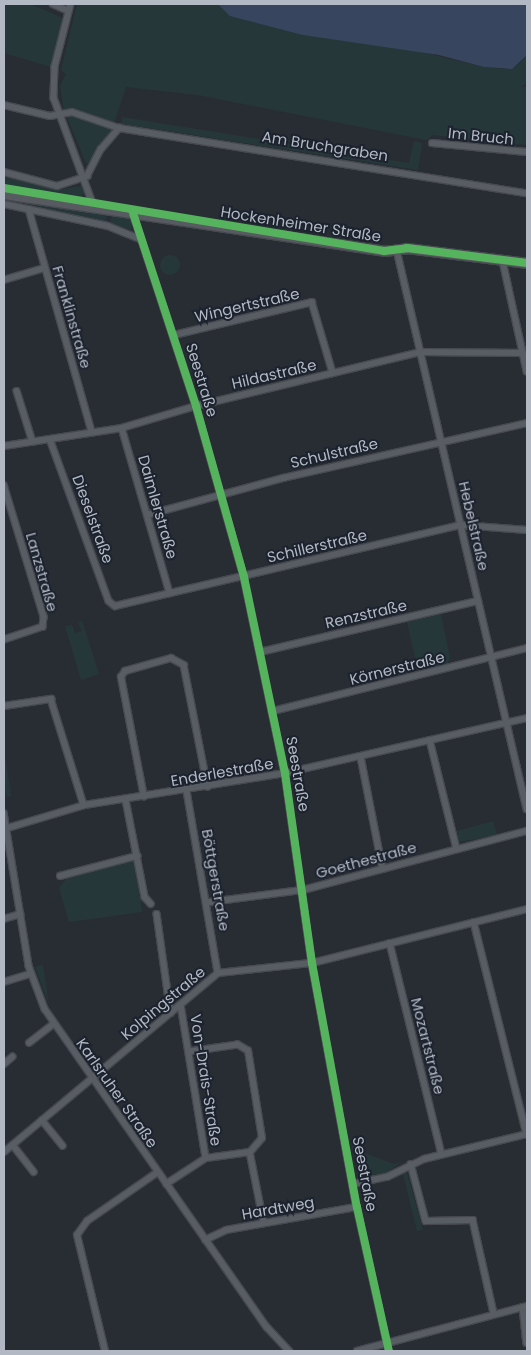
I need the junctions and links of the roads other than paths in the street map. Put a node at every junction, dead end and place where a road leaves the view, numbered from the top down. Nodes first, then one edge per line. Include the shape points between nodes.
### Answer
1 (54, 4) edge
2 (71, 4) edge
3 (69, 11) junction
4 (4, 106) edge
5 (60, 115) junction
6 (119, 128) junction
7 (432, 143) dead end
8 (527, 152) edge
9 (4, 172) edge
10 (87, 176) junction
11 (527, 193) edge
12 (4, 194) edge
13 (4, 204) edge
14 (94, 206) junction
15 (29, 209) junction
16 (134, 213) junction
17 (140, 239) junction
18 (397, 250) junction
19 (502, 261) junction
20 (527, 263) edge
21 (44, 268) junction
22 (4, 280) edge
23 (174, 336) junction
24 (421, 352) junction
25 (523, 353) junction
26 (527, 371) edge
27 (333, 373) junction
28 (17, 391) dead end
29 (196, 406) junction
30 (527, 423) edge
31 (122, 428) junction
32 (92, 432) junction
33 (50, 439) junction
34 (442, 441) junction
35 (33, 442) junction
36 (4, 446) edge
37 (4, 485) edge
38 (221, 494) junction
39 (147, 514) junction
40 (461, 525) junction
41 (527, 530) edge
42 (244, 577) junction
43 (170, 593) junction
44 (478, 601) junction
45 (115, 606) joint
46 (4, 640) edge
47 (527, 648) edge
48 (260, 652) junction
49 (492, 657) junction
50 (4, 706) edge
51 (273, 711) junction
52 (527, 718) edge
53 (507, 722) junction
54 (430, 740) junction
55 (361, 758) junction
56 (285, 773) junction
57 (208, 788) junction
58 (187, 791) junction
59 (144, 797) junction
60 (126, 800) junction
61 (84, 805) junction
62 (527, 809) edge
63 (4, 813) edge
64 (8, 828) junction
65 (527, 831) edge
66 (456, 849) junction
67 (12, 852) junction
68 (4, 854) edge
69 (137, 856) junction
70 (383, 869) junction
71 (60, 876) dead end
72 (303, 890) junction
73 (210, 902) junction
74 (151, 904) dead end
75 (527, 908) edge
76 (20, 914) junction
77 (157, 914) dead end
78 (4, 919) edge
79 (474, 922) junction
80 (390, 943) junction
81 (312, 963) junction
82 (218, 973) junction
83 (31, 974) junction
84 (4, 982) edge
85 (181, 1005) junction
86 (171, 1013) junction
87 (54, 1024) junction
88 (29, 1043) dead end
89 (189, 1052) junction
90 (12, 1057) dead end
91 (4, 1064) edge
92 (92, 1079) junction
93 (42, 1120) junction
94 (527, 1134) edge
95 (13, 1144) junction
96 (63, 1146) dead end
97 (4, 1152) edge
98 (250, 1152) junction
99 (442, 1154) junction
100 (206, 1158) junction
101 (411, 1164) junction
102 (34, 1172) dead end
103 (158, 1172) junction
104 (166, 1184) junction
105 (353, 1184) junction
106 (357, 1207) junction
107 (264, 1223) junction
108 (205, 1240) junction
109 (525, 1307) edge
110 (494, 1313) junction
111 (527, 1343) edge
112 (388, 1344) junction
113 (105, 1351) edge
114 (290, 1351) edge
115 (357, 1351) edge
116 (390, 1351) edge

1 - 3 street
2 - 3 street
3 - 5 street via 55,67 54,98
4 - 5 street, Am Bruchgraben
5 - 6 street, Am Bruchgraben via 72,112
5 - 10 street
6 - 10 street via 101,149
6 - 11 street, Am Bruchgraben
7 - 8 street, Im Bruch
9 - 10 street via 56,186
10 - 14 street
12 - 14 street, Hockenheimer Straße
13 - 15 street
14 - 16 street, Hockenheimer Straße
15 - 17 street via 108,226
15 - 21 street, Franklinstraße
16 - 17 street, Seestraße
16 - 18 street, Hockenheimer Straße
17 - 23 street, Seestraße
18 - 19 street, Hockenheimer Straße
18 - 24 street, Hebelstraße
19 - 20 street, Hockenheimer Straße
19 - 25 street
21 - 22 street
21 - 32 street, Franklinstraße
23 - 27 street, Wingertstraße via 312,302
23 - 29 street, Seestraße
24 - 25 street, Hildastraße
24 - 27 street, Hildastraße
24 - 34 street, Hebelstraße
25 - 26 street
27 - 29 street, Hildastraße
28 - 35 street
29 - 31 street, Hildastraße
29 - 38 street, Seestraße
30 - 34 street, Schulstraße
31 - 32 street, Hildastraße
31 - 39 street, Daimlerstraße
32 - 33 street, Hildastraße
33 - 35 street, Hildastraße
33 - 45 street, Dieselstraße via 109,601
34 - 38 street, Schulstraße
34 - 40 street, Hebelstraße
35 - 36 street, Hildastraße
37 - 46 street, Lanzstraße via 44,617 43,627
38 - 39 street, Schulstraße
38 - 42 street, Seestraße
39 - 43 street, Daimlerstraße
40 - 41 street, Schillerstraße
40 - 42 street, Schillerstraße
40 - 44 street, Hebelstraße
42 - 43 street, Schillerstraße
42 - 48 street, Seestraße
43 - 45 street, Schillerstraße
44 - 48 street, Renzstraße
44 - 49 street, Hebelstraße
47 - 49 street, Körnerstraße
48 - 51 street, Seestraße
49 - 51 street, Körnerstraße
49 - 53 street, Hebelstraße
50 - 61 street via 51,699
51 - 56 street, Seestraße
52 - 53 street, Enderlestraße
53 - 54 street, Enderlestraße
53 - 62 street, Hebelstraße
54 - 55 street, Enderlestraße
54 - 66 street
55 - 56 street, Enderlestraße
55 - 70 street
56 - 57 street, Enderlestraße
56 - 72 street, Seestraße
57 - 58 street, Enderlestraße
57 - 59 street via 184,665 170,658 125,671 121,677
58 - 59 street, Enderlestraße
58 - 73 street, Böttgerstraße
59 - 60 street, Enderlestraße
60 - 61 street, Enderlestraße
60 - 69 street
61 - 64 street, Enderlestraße
63 - 64 street, Karlsruher Straße
64 - 67 street, Karlsruher Straße
65 - 66 street, Goethestraße
66 - 70 street, Goethestraße
67 - 68 street
67 - 76 street, Karlsruher Straße
69 - 71 street
69 - 74 street
70 - 72 street, Goethestraße
72 - 73 street, Goethestraße
72 - 81 street, Seestraße
73 - 82 street, Böttgerstraße
75 - 79 street, Kolpingstraße
76 - 78 street
76 - 83 street, Karlsruher Straße
77 - 86 street
79 - 80 street, Kolpingstraße
79 - 94 street
80 - 81 street, Kolpingstraße
80 - 99 street, Mozartstraße
81 - 82 street, Kolpingstraße
81 - 105 street, Seestraße
82 - 85 street, Kolpingstraße
83 - 84 street
83 - 87 street, Karlsruher Straße
85 - 86 street, Kolpingstraße
85 - 89 street, Von-Drais-Straße
86 - 92 street, Kolpingstraße
87 - 88 street
87 - 92 street, Karlsruher Straße
89 - 98 street via 238,1045 248,1051 262,1132 259,1144
89 - 100 street, Von-Drais-Straße
90 - 91 street
92 - 93 street, Kolpingstraße
92 - 103 street, Karlsruher Straße
93 - 95 street, Kolpingstraße
93 - 96 street
94 - 99 street
95 - 97 street, Kolpingstraße
95 - 102 street
98 - 100 street
98 - 107 street
99 - 101 street
100 - 104 street
101 - 105 street via 387,1177
101 - 110 street via 426,1221 473,1220
103 - 104 street, Karlsruher Straße
103 - 113 street via 87,1221 77,1235
104 - 108 street, Karlsruher Straße
105 - 106 street, Seestraße
106 - 107 street, Hardtweg
106 - 112 street, Seestraße
107 - 108 street, Hardtweg via 226,1230
108 - 114 street, Karlsruher Straße via 277,1341
109 - 110 street
109 - 111 street
110 - 112 street
112 - 115 street
112 - 116 street, Seestraße

